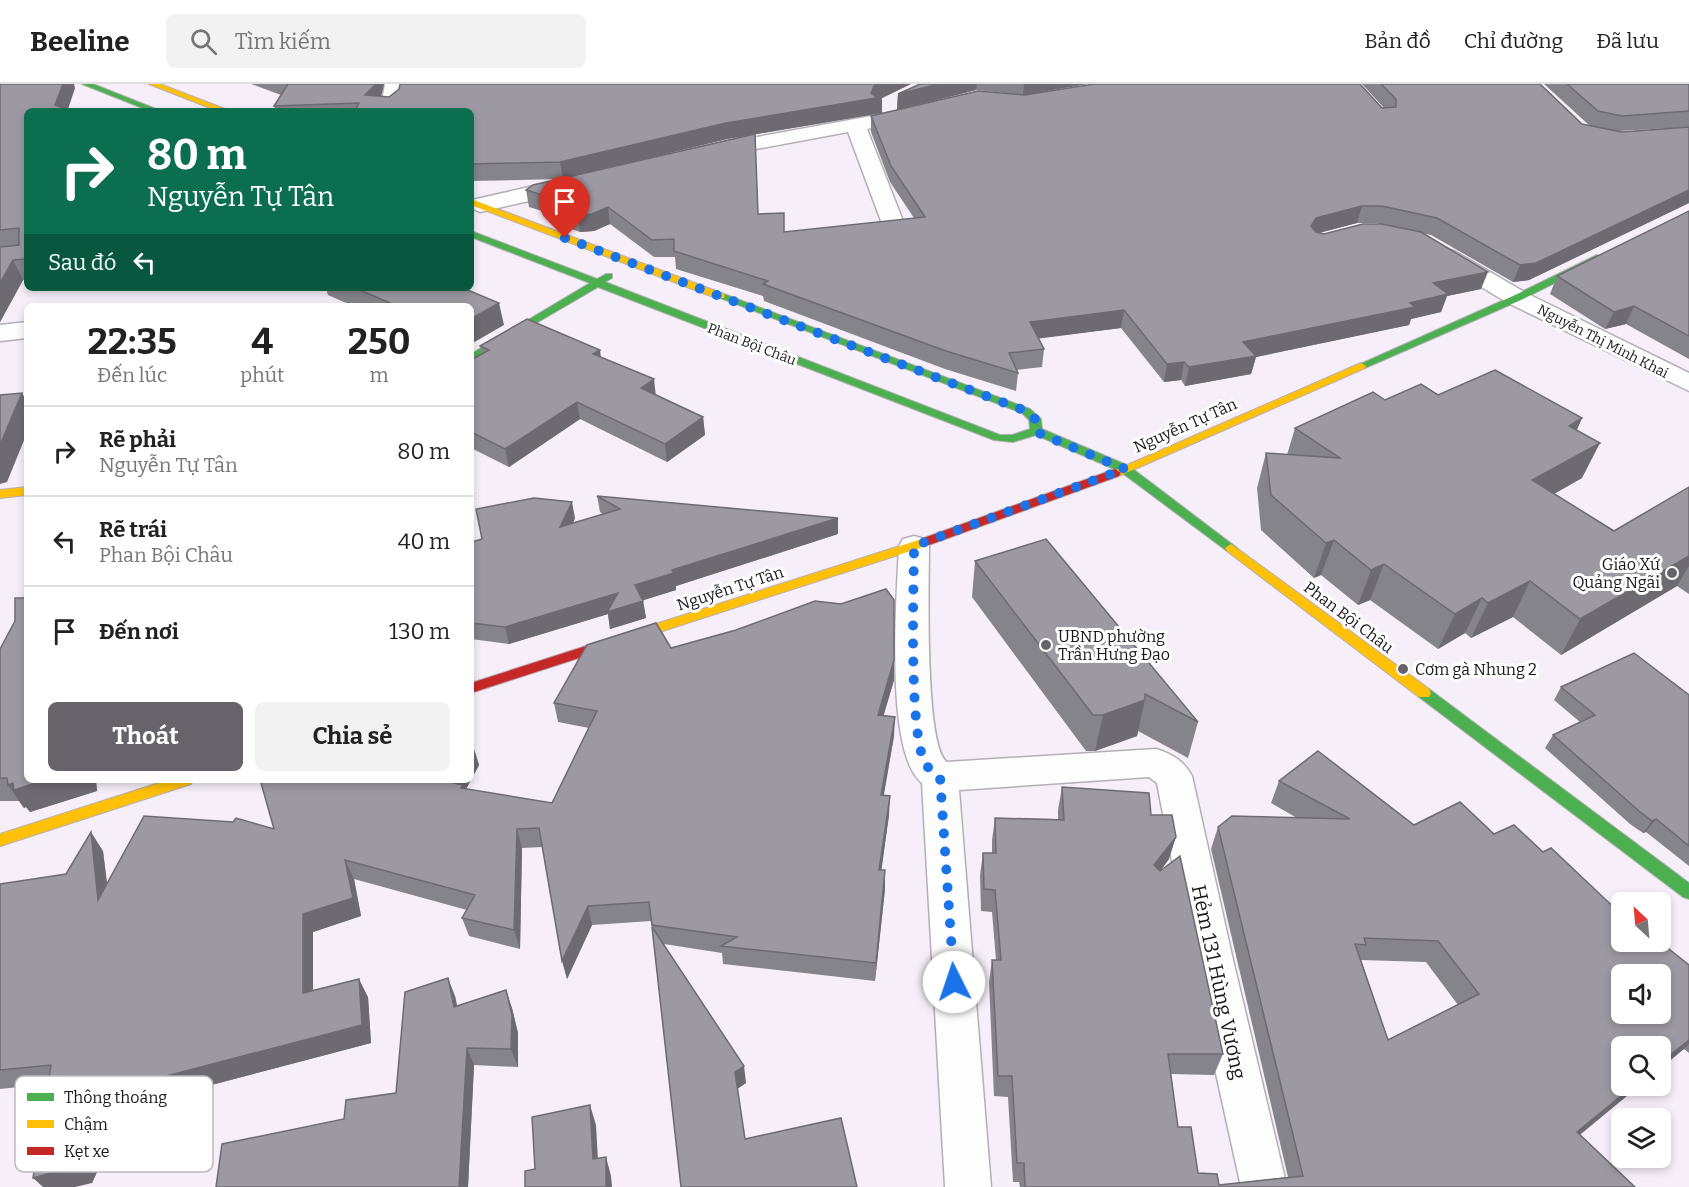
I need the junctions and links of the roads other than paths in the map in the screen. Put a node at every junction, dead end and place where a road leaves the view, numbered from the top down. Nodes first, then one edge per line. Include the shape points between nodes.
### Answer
1 (86, 84) edge
2 (153, 84) edge
3 (395, 84) edge
4 (906, 96) edge
5 (149, 108) edge
6 (218, 108) edge
7 (385, 108) edge
8 (934, 109) edge
9 (865, 125) junction
10 (696, 156) edge
11 (590, 181) edge
12 (476, 203) edge
13 (892, 221) edge
14 (474, 235) edge
15 (1423, 242) edge
16 (1614, 249) edge
17 (628, 263) junction
18 (597, 285) junction
19 (1517, 298) junction
20 (24, 330) edge
21 (0, 333) edge
22 (474, 356) edge
23 (1689, 383) edge
24 (1036, 432) junction
25 (1125, 469) junction
26 (24, 491) edge
27 (0, 494) edge
28 (914, 546) junction
29 (474, 687) edge
30 (940, 777) junction
31 (177, 783) edge
32 (0, 840) edge
33 (1689, 892) edge
34 (968, 1187) edge
35 (1264, 1187) edge

1 - 5 street
2 - 6 street
3 - 7 street via 391,103
4 - 9 street via 879,110
8 - 9 street
9 - 10 street via 775,138
9 - 13 street
11 - 12 street
12 - 17 street, Phan Bội Châu
14 - 18 street, Phan Bội Châu
15 - 19 street, Nguyễn Thị Minh Khai
16 - 19 street, Nguyễn Tự Tân
17 - 18 street
17 - 24 street, Phan Bội Châu via 1026,411 1035,419
18 - 22 street
18 - 24 street, Phan Bội Châu via 998,438 1013,439
19 - 23 street, Nguyễn Thị Minh Khai
19 - 25 street, Nguyễn Tự Tân
20 - 21 street
24 - 25 street, Phan Bội Châu
25 - 28 street, Nguyễn Tự Tân
25 - 33 street, Phan Bội Châu
26 - 27 street
28 - 29 street, Nguyễn Tự Tân
28 - 30 street via 914,669 919,736 926,765
30 - 34 street
30 - 35 street, Hẻm 131 Hùng Vương via 1156,763 1174,776
31 - 32 street

